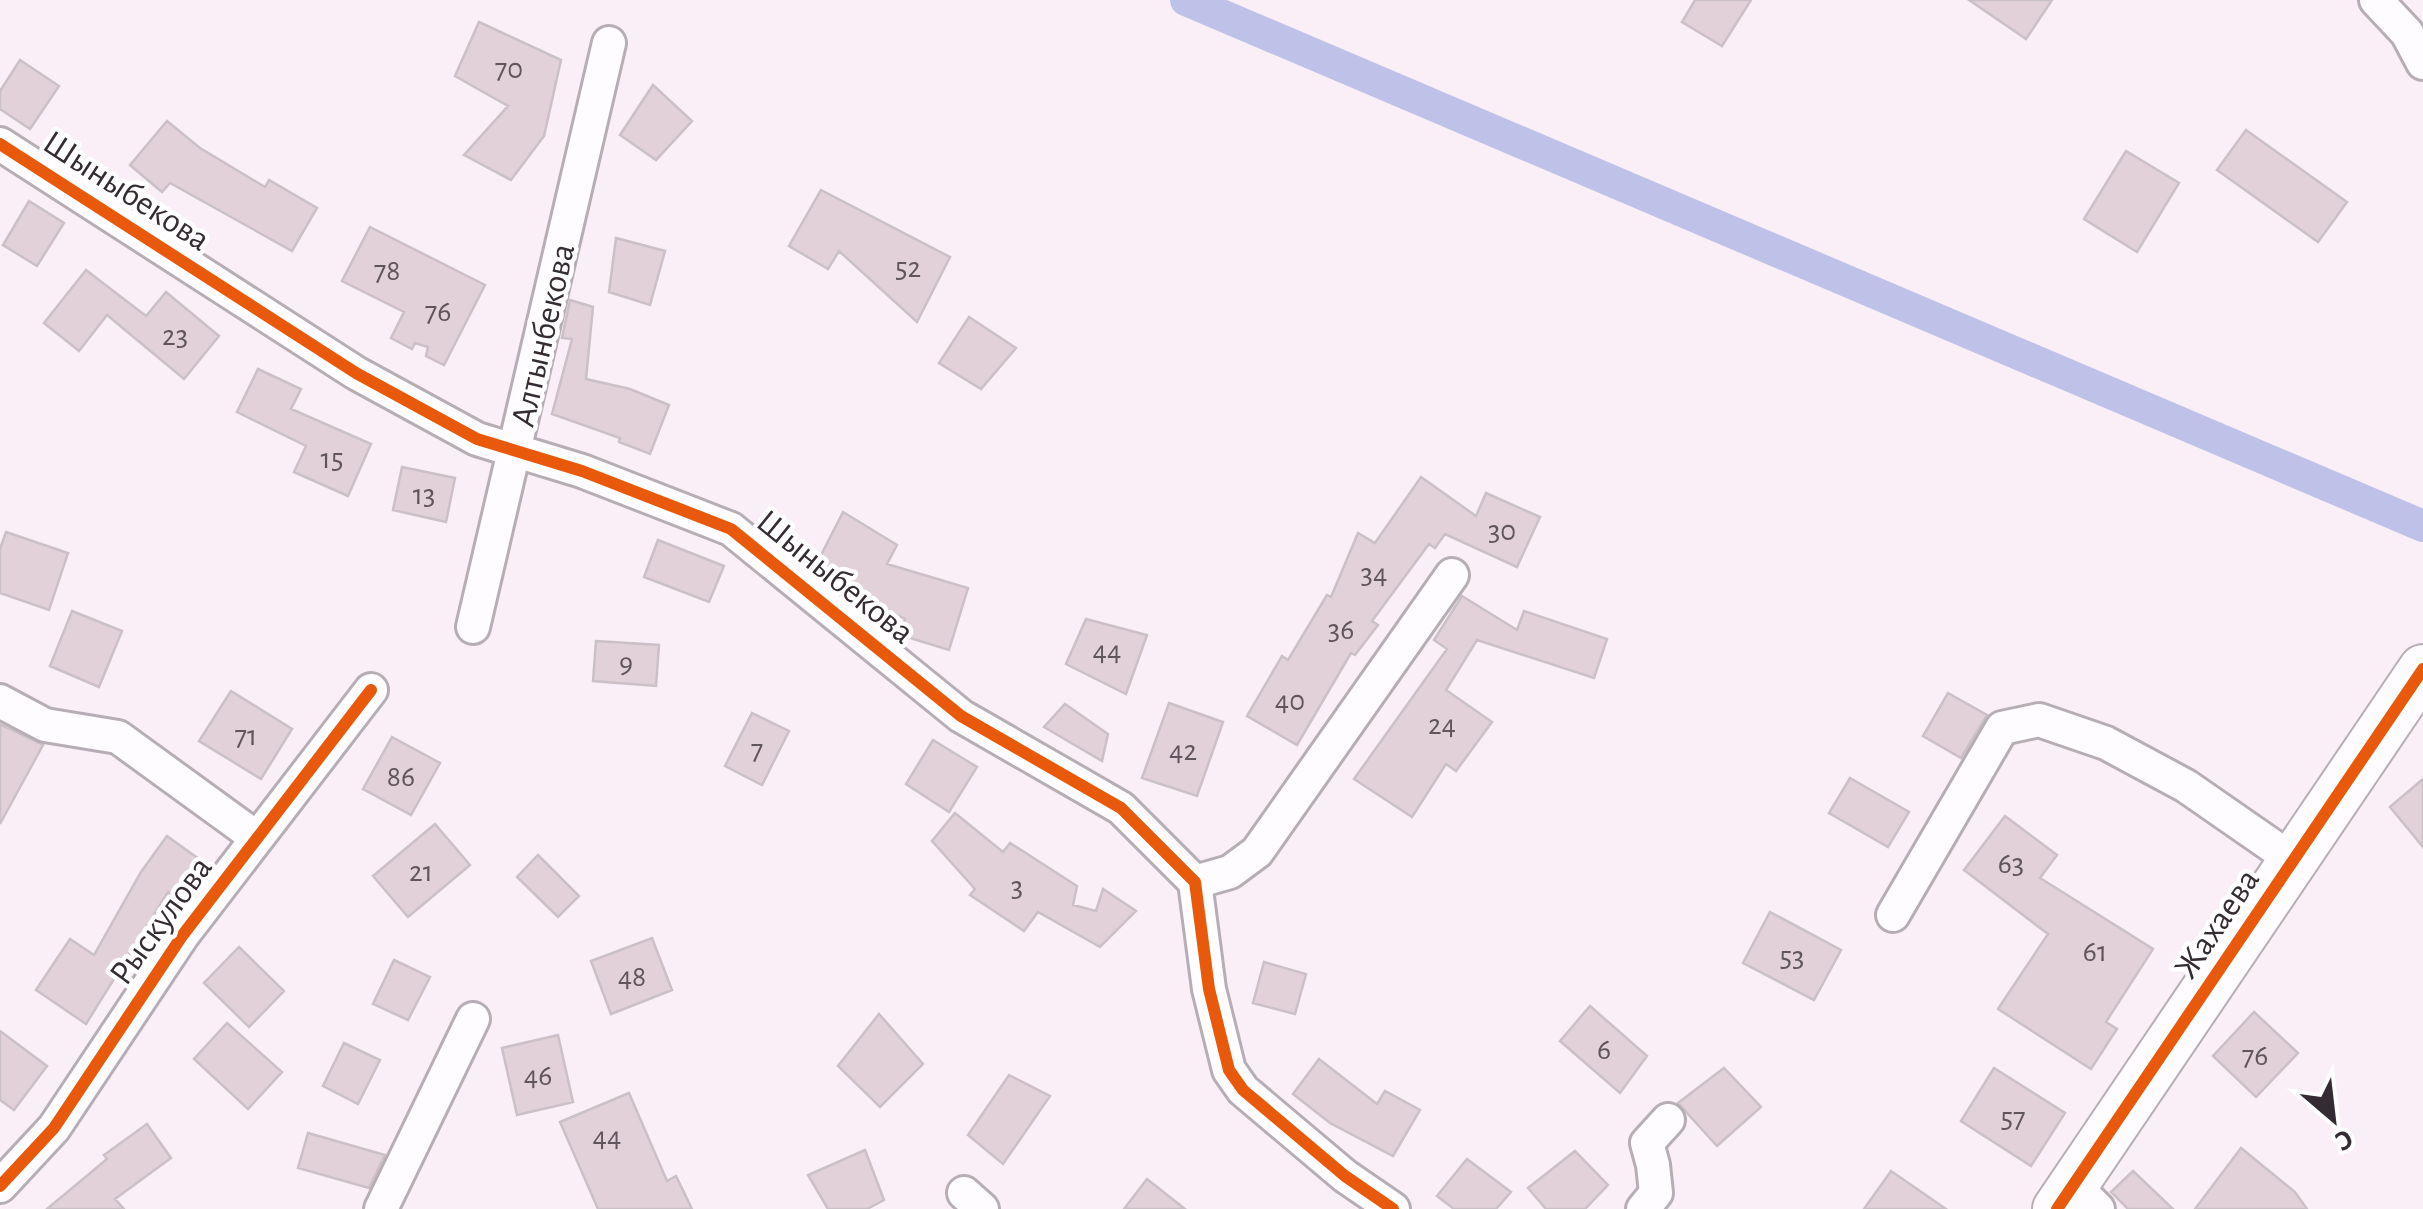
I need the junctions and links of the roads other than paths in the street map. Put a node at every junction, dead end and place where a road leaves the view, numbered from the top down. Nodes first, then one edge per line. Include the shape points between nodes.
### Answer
1 (2376, 0) edge
2 (610, 43) dead end
3 (2423, 63) edge
4 (0, 144) edge
5 (516, 451) junction
6 (1452, 575) dead end
7 (473, 627) dead end
8 (2423, 669) edge
9 (371, 690) dead end
10 (0, 702) edge
11 (257, 838) junction
12 (2294, 861) junction
13 (1194, 882) junction
14 (1893, 915) dead end
15 (473, 1019) dead end
16 (1668, 1120) dead end
17 (0, 1186) edge
18 (2076, 1201) edge
19 (380, 1209) edge
20 (1393, 1209) edge
21 (1643, 1209) edge

1 - 3 street via 2407,33
2 - 5 street, Алтынбекова
4 - 5 street, Шыныбекова via 356,374 477,439
5 - 7 street, Алтынбекова
5 - 13 street, Шыныбекова via 732,529 961,716 1121,808
6 - 13 street via 1257,852 1230,872
8 - 12 street, Жахаева
9 - 11 street, Рыскулова
10 - 11 street via 45,725 118,736
11 - 17 street, Рыскулова via 182,936 54,1128
12 - 14 street via 2186,786 2106,743 2039,720 2002,728
12 - 18 street, Жахаева
13 - 20 street via 1229,1070 1257,1102
15 - 19 street
16 - 21 street via 1646,1143 1656,1193

